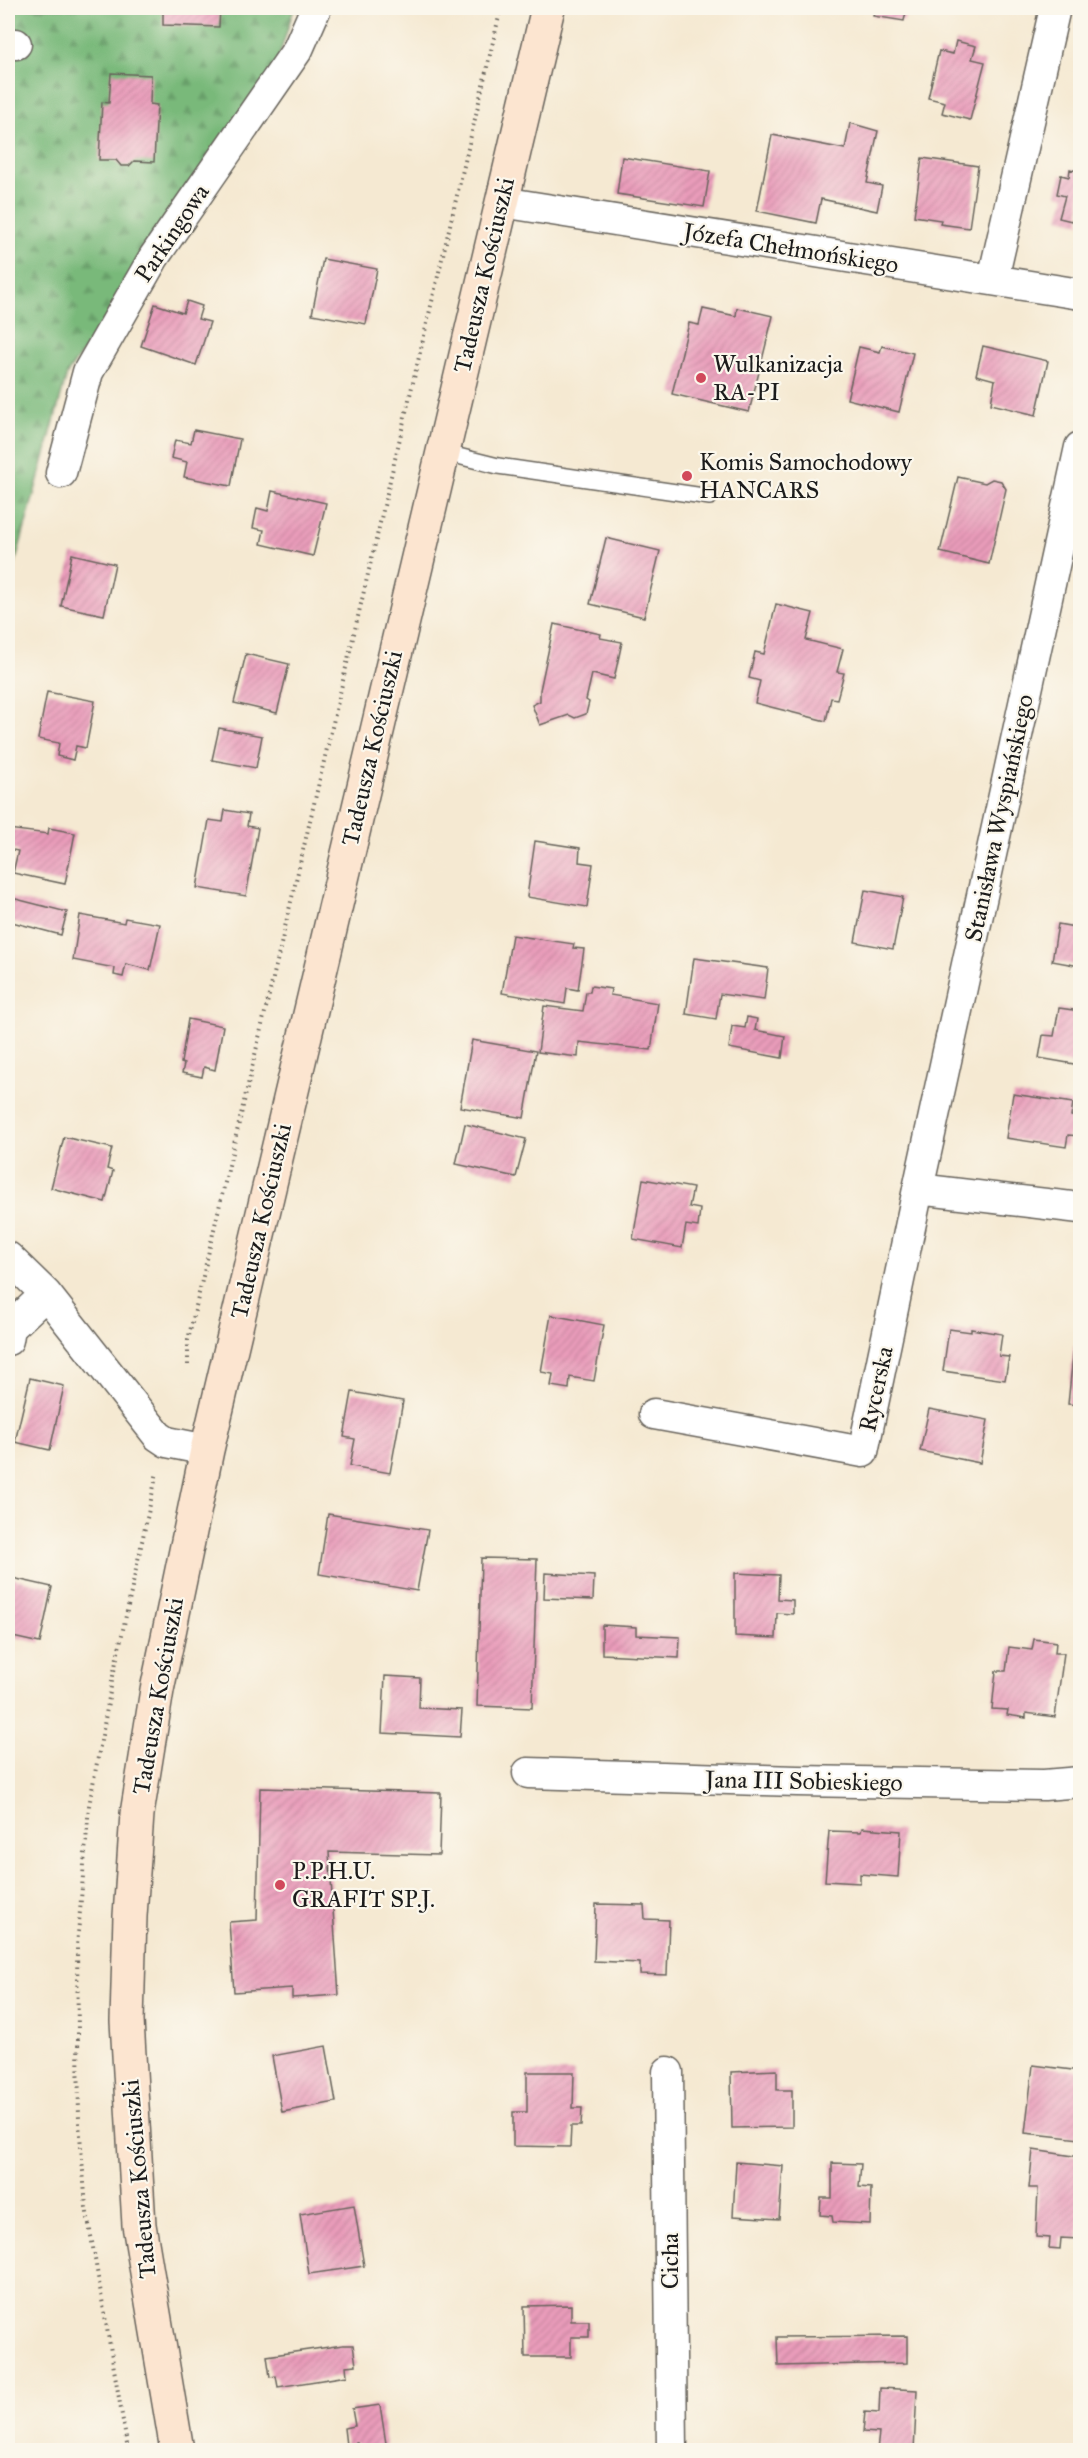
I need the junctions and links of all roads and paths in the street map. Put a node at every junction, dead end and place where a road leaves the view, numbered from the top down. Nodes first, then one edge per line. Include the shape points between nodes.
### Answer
1 (316, 8) edge
2 (548, 8) edge
3 (1055, 8) edge
4 (502, 202) junction
5 (993, 279) junction
6 (1080, 294) edge
7 (1080, 447) edge
8 (442, 452) junction
9 (61, 473) dead end
10 (710, 497) dead end
11 (918, 1189) junction
12 (1080, 1208) edge
13 (8, 1257) edge
14 (46, 1294) junction
15 (8, 1340) edge
16 (654, 1414) dead end
17 (207, 1450) junction
18 (528, 1773) dead end
19 (1080, 1782) edge
20 (668, 2072) dead end
21 (177, 2451) edge
22 (672, 2451) edge

1 - 9 street, Parkingowa via 298,49 154,257 88,372
2 - 4 main road, Tadeusza Kościuszki
3 - 5 street
4 - 5 street, Józefa Chełmońskiego
4 - 8 main road, Tadeusza Kościuszki
5 - 6 street, Józefa Chełmońskiego
7 - 11 street, Stanisława Wyspiańskiego
8 - 10 lane via 498,466
8 - 17 main road, Tadeusza Kościuszki
11 - 12 street
11 - 16 street, Rycerska via 864,1452
13 - 14 street
14 - 15 street via 10,1328
14 - 17 street via 158,1436 167,1442
17 - 21 main road, Tadeusza Kościuszki via 155,1699 139,1803 130,1916 127,2021 139,2225
18 - 19 street, Jana III Sobieskiego via 797,1781 1044,1785
20 - 22 street, Cicha

